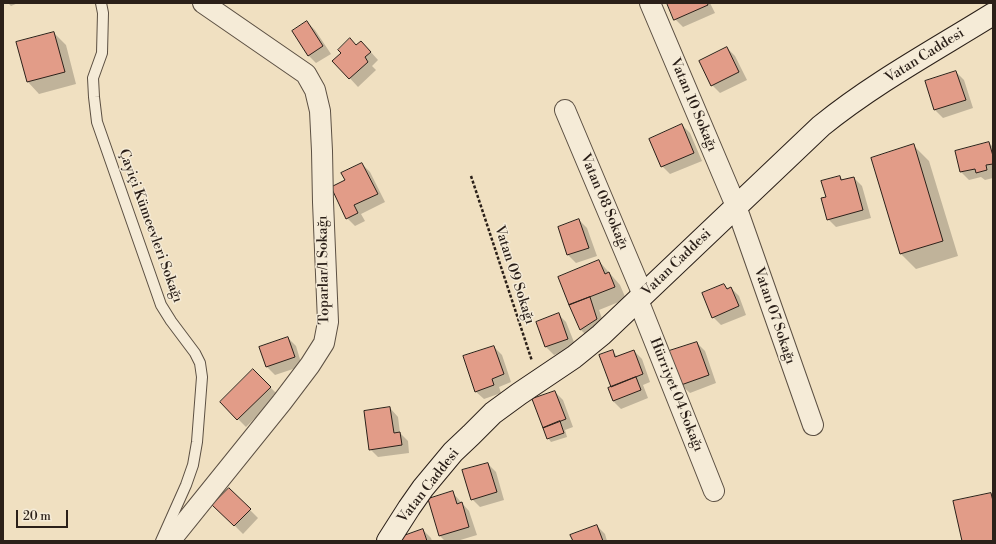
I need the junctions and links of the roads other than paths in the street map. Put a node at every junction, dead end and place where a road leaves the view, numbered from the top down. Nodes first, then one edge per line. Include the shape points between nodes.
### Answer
1 (101, 3) edge
2 (203, 3) edge
3 (650, 3) edge
4 (993, 14) edge
5 (565, 110) dead end
6 (736, 206) junction
7 (641, 297) junction
8 (813, 425) dead end
9 (714, 491) dead end
10 (161, 541) edge
11 (170, 541) edge
12 (388, 541) edge

1 - 10 lane, Çayiçi Kümeevleri Sokağı via 104,25 102,53 93,78 98,122 162,305 195,353 202,377 198,442 193,464
2 - 11 street, Toparlar/1 Sokağı via 306,74 315,90 320,111 328,322 324,343 310,366
3 - 6 street, Vatan 10 Sokağı
4 - 6 street, Vatan Caddesi via 844,108 821,126
5 - 7 street, Vatan 08 Sokağı
6 - 7 street, Vatan Caddesi
6 - 8 street, Vatan 07 Sokağı
7 - 9 street, Hürriyet 04 Sokağı
7 - 12 street, Vatan Caddesi via 596,340 493,413 453,452 420,493

